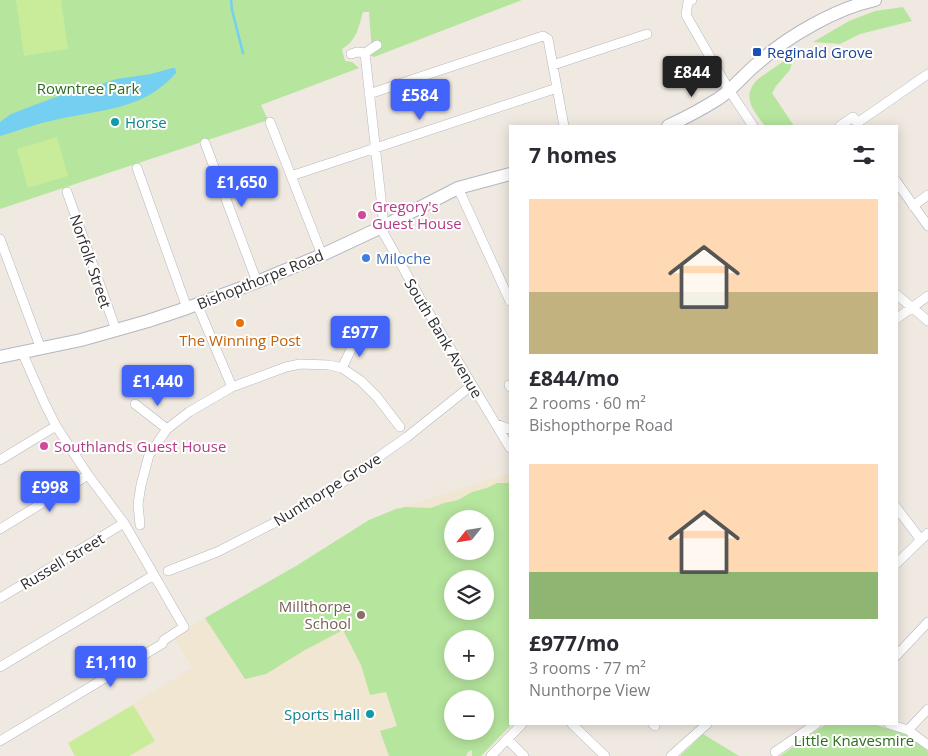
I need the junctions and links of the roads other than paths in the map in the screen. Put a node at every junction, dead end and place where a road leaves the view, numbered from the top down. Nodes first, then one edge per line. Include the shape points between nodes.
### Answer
1 (692, 0) edge
2 (875, 0) edge
3 (646, 34) dead end
4 (377, 45) dead end
5 (351, 54) dead end
6 (365, 54) junction
7 (553, 65) junction
8 (928, 74) edge
9 (557, 88) junction
10 (729, 90) junction
11 (369, 94) junction
12 (270, 122) dead end
13 (858, 124) edge
14 (564, 125) edge
15 (670, 125) edge
16 (752, 125) edge
17 (841, 125) edge
18 (205, 143) dead end
19 (376, 148) junction
20 (137, 168) dead end
21 (509, 174) edge
22 (291, 176) junction
23 (898, 184) edge
24 (458, 188) junction
25 (67, 192) dead end
26 (928, 196) edge
27 (913, 206) junction
28 (382, 226) junction
29 (928, 226) edge
30 (0, 239) edge
31 (322, 255) junction
32 (257, 282) junction
33 (898, 296) edge
34 (928, 296) edge
35 (509, 299) edge
36 (192, 306) junction
37 (912, 307) junction
38 (898, 318) edge
39 (928, 321) edge
40 (116, 330) junction
41 (357, 337) dead end
42 (41, 349) junction
43 (22, 352) junction
44 (0, 357) edge
45 (342, 368) junction
46 (472, 385) junction
47 (232, 386) junction
48 (135, 404) dead end
49 (496, 424) junction
50 (56, 426) junction
51 (508, 426) edge
52 (400, 427) dead end
53 (167, 429) junction
54 (509, 446) edge
55 (0, 460) edge
56 (88, 475) junction
57 (898, 509) edge
58 (124, 523) junction
59 (140, 525) dead end
60 (0, 529) edge
61 (928, 533) edge
62 (921, 540) junction
63 (898, 562) edge
64 (168, 571) dead end
65 (154, 575) junction
66 (0, 598) edge
67 (928, 622) edge
68 (898, 654) edge
69 (0, 667) edge
70 (928, 709) edge
71 (521, 725) edge
72 (573, 725) edge
73 (706, 725) edge
74 (815, 725) edge
75 (892, 725) edge
76 (908, 730) junction
77 (507, 740) junction
78 (0, 741) edge
79 (928, 745) edge
80 (775, 752) dead end
81 (491, 756) edge
82 (524, 756) edge
83 (605, 756) edge
84 (671, 756) edge

1 - 10 street via 688,2 686,16
2 - 10 street via 842,10 795,36 758,62
3 - 7 street
4 - 6 street
5 - 6 street
6 - 11 street
7 - 9 street
7 - 11 street via 548,39 543,36
8 - 13 street
9 - 14 street
9 - 19 street
10 - 15 street
10 - 16 street
11 - 19 street
12 - 22 street
13 - 17 street via 853,117
18 - 32 street
19 - 22 street
19 - 28 street
20 - 36 street
21 - 24 street, Bishopthorpe Road
22 - 31 street
23 - 27 street
24 - 28 street, Bishopthorpe Road
24 - 35 street
25 - 40 street, Norfolk Street
26 - 27 street
27 - 29 street
28 - 31 street, Bishopthorpe Road
28 - 46 street, South Bank Avenue
30 - 42 street
31 - 32 street, Bishopthorpe Road
32 - 36 street, Bishopthorpe Road
33 - 37 street
34 - 37 street
36 - 40 street, Bishopthorpe Road
36 - 47 street
37 - 38 street
37 - 39 street
40 - 42 street, Bishopthorpe Road
41 - 45 street
42 - 43 street, Bishopthorpe Road
43 - 44 street, Bishopthorpe Road
43 - 50 street
45 - 47 street via 300,364
45 - 52 street via 377,397
46 - 49 street, South Bank Avenue
46 - 64 street, Nunthorpe Grove via 407,437 332,489 217,552
47 - 53 street
48 - 53 street
49 - 51 street
49 - 54 street, South Bank Avenue
50 - 55 street
50 - 56 street
53 - 59 street via 150,455 145,470 138,504
56 - 58 street
56 - 60 street
57 - 62 street
58 - 65 street
58 - 66 street, Russell Street
61 - 62 street
62 - 63 street
65 - 69 street
65 - 78 street via 184,627 162,644
67 - 68 street
70 - 76 street
71 - 77 street
72 - 83 street
73 - 84 street
74 - 80 street
75 - 76 street
76 - 79 street
77 - 81 street
77 - 82 street

